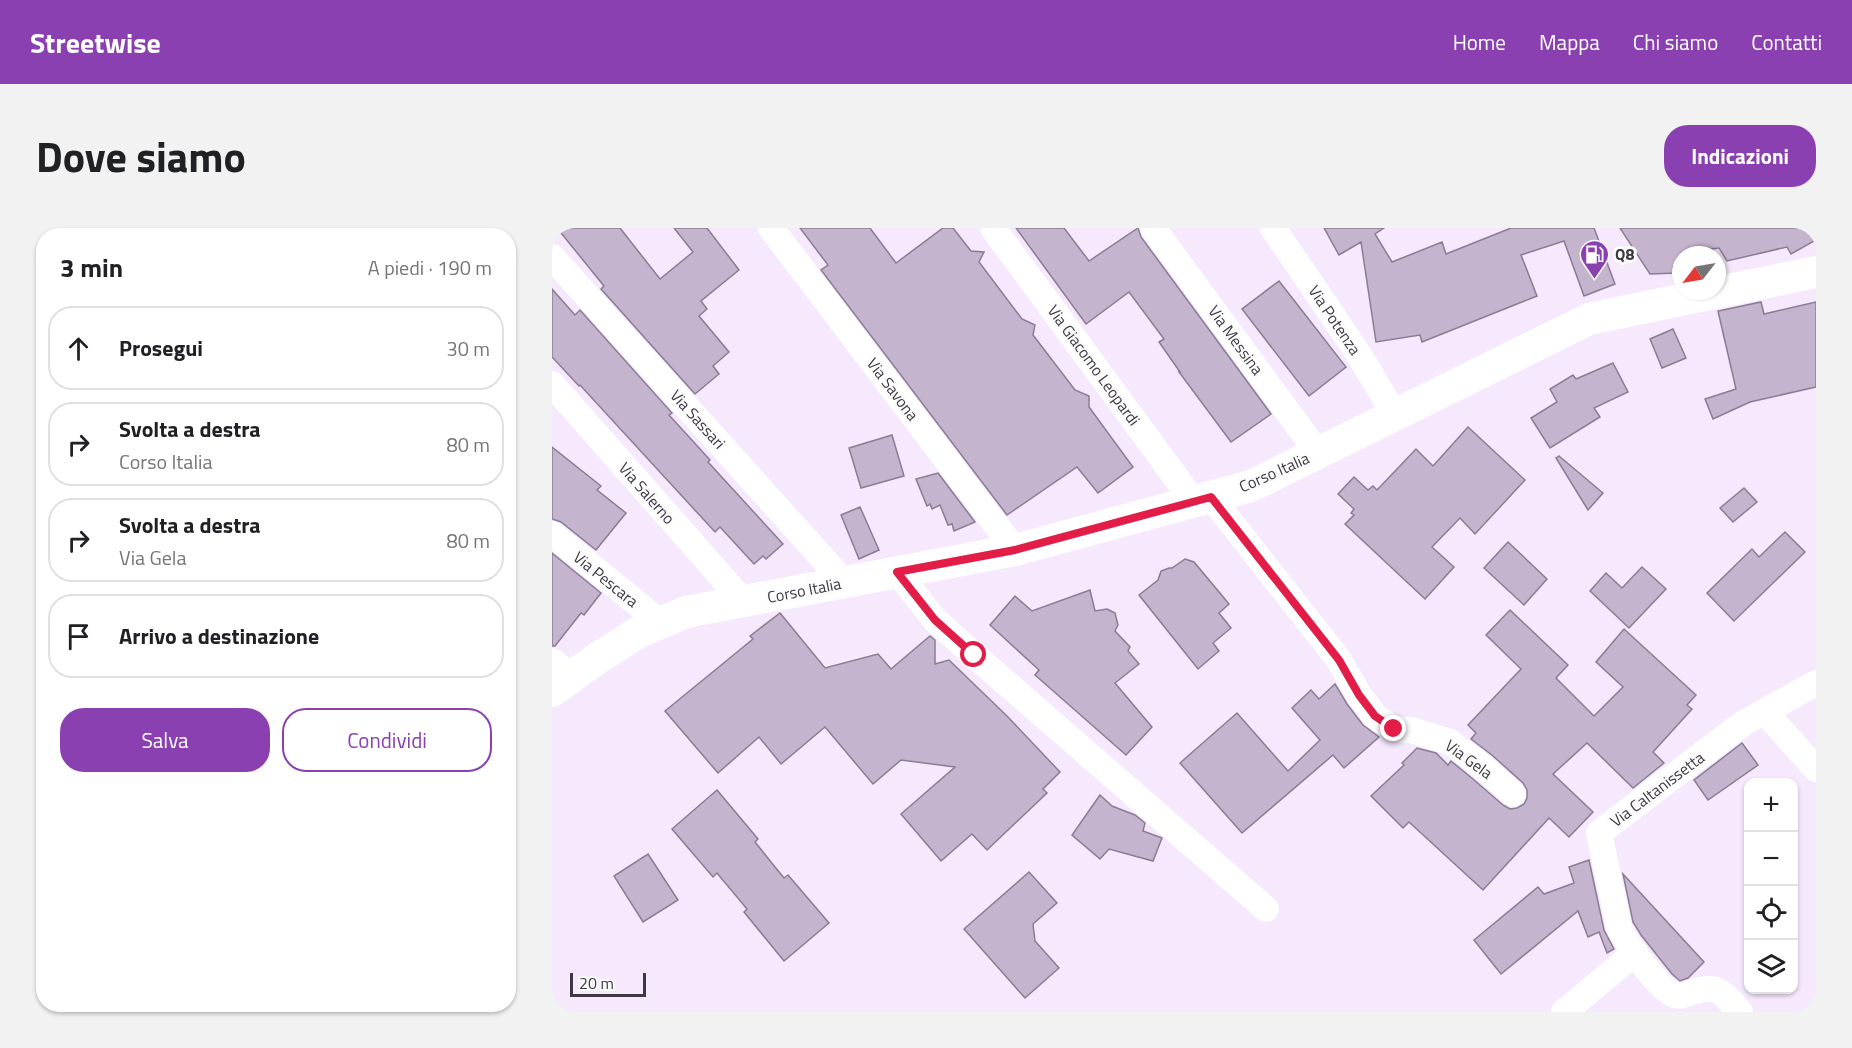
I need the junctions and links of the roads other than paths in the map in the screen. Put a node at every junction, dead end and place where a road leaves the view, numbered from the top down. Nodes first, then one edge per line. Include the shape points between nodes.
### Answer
1 (771, 228) edge
2 (993, 228) edge
3 (1153, 228) edge
4 (1273, 228) edge
5 (552, 257) edge
6 (1816, 272) edge
7 (552, 384) edge
8 (1395, 415) junction
9 (1318, 453) junction
10 (1203, 500) junction
11 (552, 534) edge
12 (1015, 550) junction
13 (897, 572) junction
14 (844, 582) junction
15 (743, 602) junction
16 (661, 623) junction
17 (559, 676) edge
18 (1816, 683) edge
19 (1765, 712) junction
20 (1816, 769) edge
21 (1513, 794) dead end
22 (1266, 909) dead end
23 (1635, 953) junction
24 (1564, 1012) edge
25 (1740, 1012) edge

1 - 12 street, Via Savona
2 - 10 street, Via Giacomo Leopardi
3 - 9 street, Via Messina
4 - 8 street, Via Potenza
5 - 14 street, Via Sassari
6 - 8 street, Corso Italia via 1589,319
7 - 15 street, Via Salerno
8 - 9 street, Corso Italia
9 - 10 street, Corso Italia via 1251,486
10 - 12 street, Corso Italia
10 - 21 street, Via Gela via 1339,660 1375,716 1394,729 1450,742
11 - 16 street, Via Pescara
12 - 13 street, Corso Italia
13 - 14 street, Corso Italia
13 - 22 street via 935,620
14 - 15 street, Corso Italia
15 - 16 street, Corso Italia via 686,612
16 - 17 street, Corso Italia
18 - 19 street, Via Caltanissetta
19 - 20 street
19 - 23 street, Via Caltanissetta via 1742,724 1599,833 1619,927
23 - 24 street
23 - 25 street, Via Caltanissetta via 1670,994 1678,997 1706,987 1722,992

